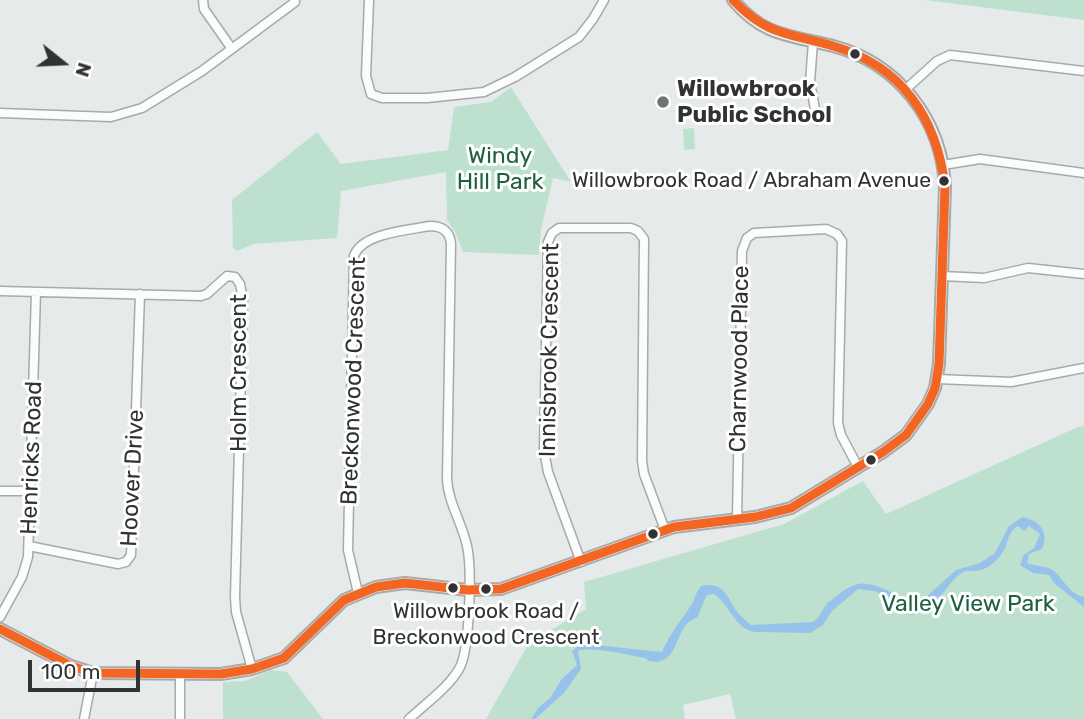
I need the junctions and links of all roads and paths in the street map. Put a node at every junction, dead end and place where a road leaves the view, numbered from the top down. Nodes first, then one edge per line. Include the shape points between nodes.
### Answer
1 (203, 0) edge
2 (369, 0) edge
3 (604, 0) edge
4 (733, 0) edge
5 (295, 2) dead end
6 (813, 42) junction
7 (232, 49) junction
8 (1084, 71) edge
9 (906, 89) junction
10 (0, 113) edge
11 (817, 120) dead end
12 (943, 165) junction
13 (1084, 173) edge
14 (1084, 274) edge
15 (942, 276) junction
16 (0, 291) edge
17 (36, 292) junction
18 (140, 294) junction
19 (1084, 368) edge
20 (937, 379) junction
21 (858, 467) junction
22 (0, 491) edge
23 (31, 491) junction
24 (737, 519) junction
25 (665, 530) junction
26 (29, 546) junction
27 (581, 562) junction
28 (468, 590) junction
29 (358, 593) junction
30 (0, 617) edge
31 (0, 629) edge
32 (251, 669) junction
33 (93, 673) junction
34 (180, 674) junction
35 (84, 719) edge
36 (180, 719) edge
37 (409, 719) edge

1 - 7 street via 204,9
2 - 3 street via 368,88 376,97 401,100 495,88 579,37
4 - 6 street via 768,29
5 - 7 street
6 - 9 street via 869,60
6 - 11 street via 810,82
7 - 10 street via 142,108 111,117
8 - 9 street via 950,55
9 - 12 street via 931,128
12 - 13 street via 981,159
12 - 15 street
14 - 15 street via 1028,268 984,278
15 - 20 street
16 - 17 street, Holm Crescent
17 - 18 street, Holm Crescent
17 - 23 street, Henricks Road
18 - 26 street, Hoover Drive via 131,555 118,564
18 - 32 street, Holm Crescent via 201,296 227,276 240,284 235,597
19 - 20 street via 1014,381
20 - 21 street via 912,428
21 - 24 street via 791,508
21 - 24 street, Charnwood Place via 838,423 842,241 826,229 754,233 742,251
22 - 23 street
23 - 26 street, Henricks Road
24 - 25 street
25 - 27 street
25 - 27 street, Innisbrook Crescent via 642,461 644,239 628,228 559,228 548,242 544,452
26 - 30 street, Henricks Road via 22,577
27 - 28 street via 510,587
28 - 29 street via 405,583
28 - 29 street, Breckonwood Crescent via 468,551 447,479 452,244 446,230 434,226 367,240 354,256 348,550
28 - 37 street, Breckonwood Crescent via 461,666
29 - 32 street via 330,612 284,658
31 - 33 street
32 - 34 street
33 - 34 street
33 - 35 street
34 - 36 street

